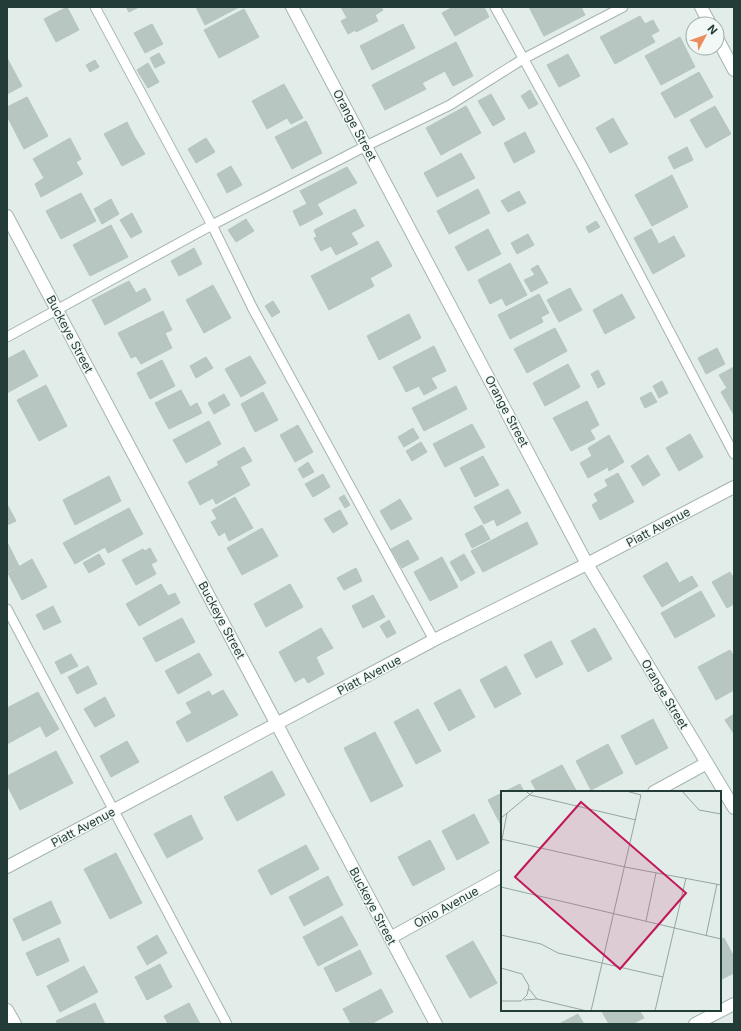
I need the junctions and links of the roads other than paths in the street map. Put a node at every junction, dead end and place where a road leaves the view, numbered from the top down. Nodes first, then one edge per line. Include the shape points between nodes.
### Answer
1 (94, 7) edge
2 (292, 7) edge
3 (495, 7) edge
4 (623, 7) edge
5 (701, 7) edge
6 (706, 16) edge
7 (725, 53) edge
8 (523, 59) junction
9 (734, 70) edge
10 (366, 146) junction
11 (7, 216) edge
12 (212, 225) junction
13 (58, 311) junction
14 (7, 337) edge
15 (734, 454) edge
16 (734, 487) edge
17 (587, 564) junction
18 (7, 609) edge
19 (434, 640) junction
20 (278, 725) junction
21 (707, 762) junction
22 (656, 791) edge
23 (734, 808) edge
24 (115, 811) junction
25 (7, 867) edge
26 (501, 877) edge
27 (390, 938) junction
28 (734, 1004) edge
29 (7, 1010) edge
30 (720, 1011) edge
31 (721, 1011) edge
32 (15, 1024) edge
33 (227, 1024) edge
34 (436, 1024) edge
35 (695, 1024) edge

1 - 12 lane
2 - 10 street, Orange Street
3 - 8 lane
4 - 8 lane
5 - 6 street
7 - 9 street
8 - 10 lane via 450,105
8 - 15 lane via 583,167
10 - 12 lane
10 - 17 street, Orange Street
11 - 13 street, Buckeye Street
12 - 13 lane
12 - 19 lane via 253,309
13 - 14 lane
13 - 20 street, Buckeye Street
16 - 17 street, Piatt Avenue
17 - 19 street, Piatt Avenue
17 - 21 street, Orange Street
18 - 24 lane
19 - 20 street, Piatt Avenue
20 - 24 street, Piatt Avenue
20 - 27 street, Buckeye Street
21 - 22 street
21 - 23 street, Orange Street
24 - 25 street, Piatt Avenue
24 - 33 lane
26 - 27 street, Ohio Avenue
27 - 34 street, Buckeye Street
28 - 31 street
29 - 32 street
30 - 35 street

